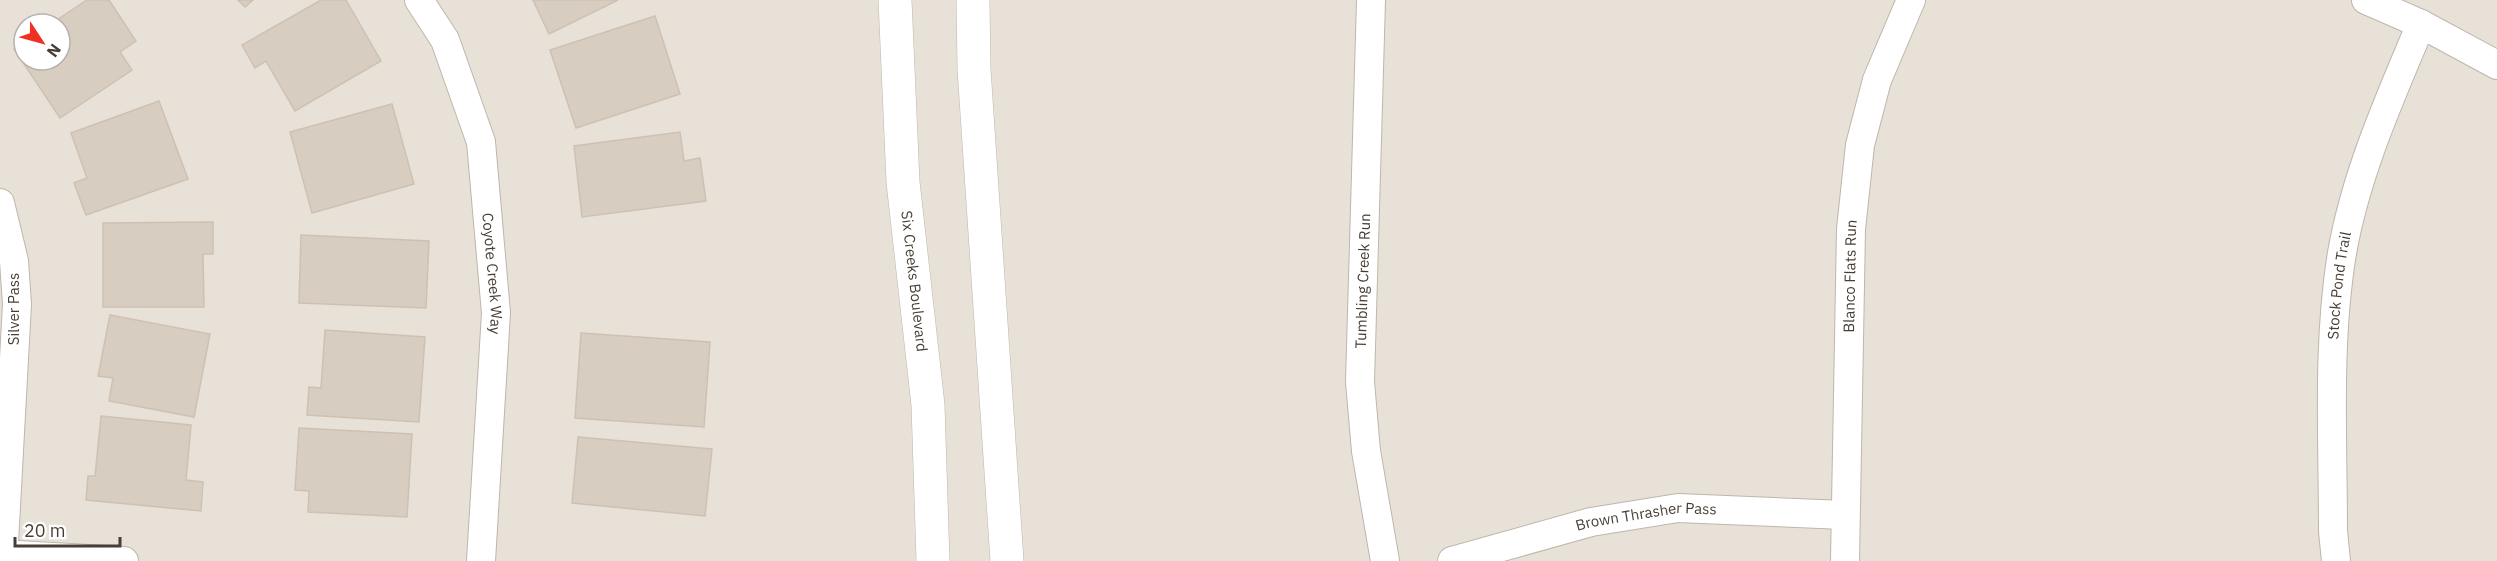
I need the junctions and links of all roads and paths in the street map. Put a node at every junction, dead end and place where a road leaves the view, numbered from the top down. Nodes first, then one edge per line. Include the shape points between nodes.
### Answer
1 (419, 0) edge
2 (895, 0) edge
3 (973, 0) edge
4 (1371, 0) edge
5 (1911, 0) edge
6 (2366, 0) edge
7 (2421, 24) junction
8 (2497, 65) edge
9 (0, 203) edge
10 (1844, 515) junction
11 (2, 556) edge
12 (124, 561) edge
13 (481, 561) edge
14 (933, 561) edge
15 (1007, 561) edge
16 (1385, 561) edge
17 (1452, 561) edge
18 (1845, 561) edge
19 (2336, 561) edge

1 - 13 street, Coyote Creek Way via 445,40 482,142 496,313
2 - 14 street, Six Creeks Boulevard via 903,182 928,405
3 - 15 street via 974,69
4 - 16 street, Tumbling Creek Run via 1360,381 1366,451
5 - 10 street, Blanco Flats Run via 1877,80 1860,144 1851,229
6 - 7 street
7 - 8 street
7 - 19 street, Stock Pond Trail via 2377,127 2342,252 2333,324
9 - 11 street, Silver Pass via 14,261 17,304
10 - 17 street, Brown Thrasher Pass via 1678,508 1591,522
10 - 18 street, Blanco Flats Run
11 - 12 street

